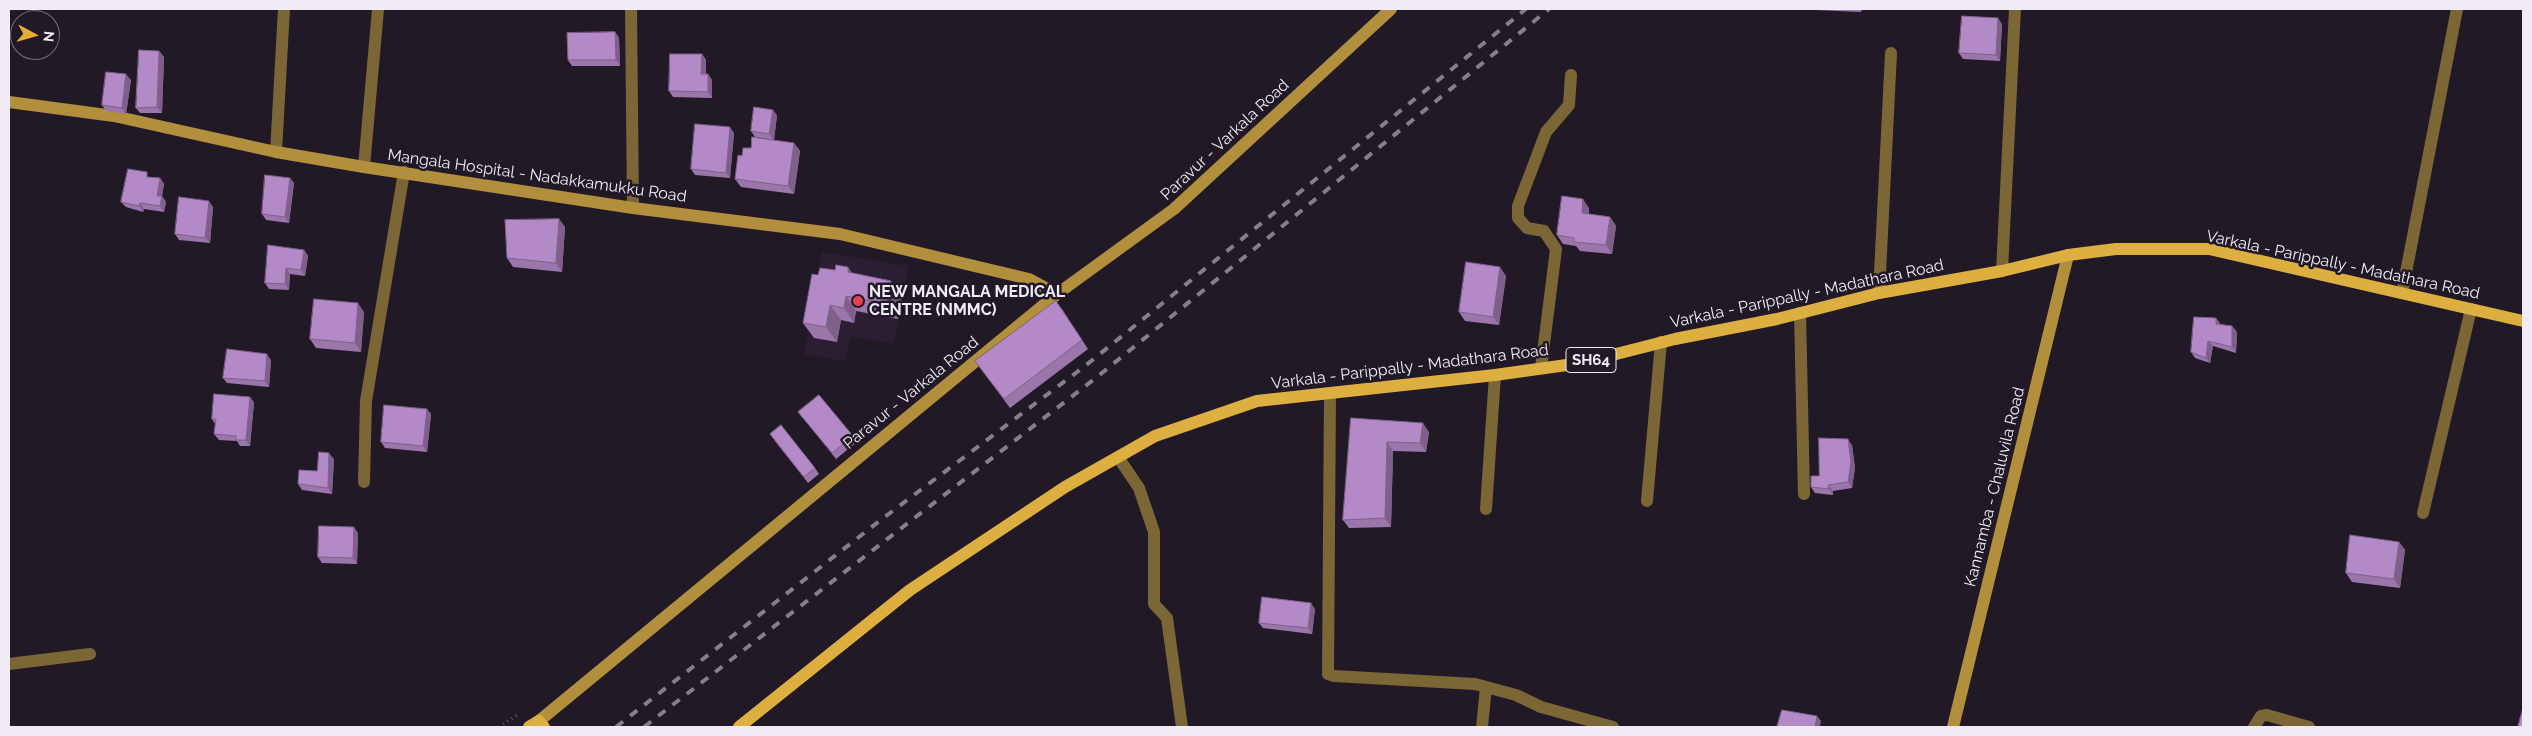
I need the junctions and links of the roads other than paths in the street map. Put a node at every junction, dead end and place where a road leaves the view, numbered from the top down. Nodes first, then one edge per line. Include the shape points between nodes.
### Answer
1 (284, 9) edge
2 (378, 9) edge
3 (630, 9) edge
4 (1390, 9) edge
5 (2015, 9) edge
6 (2457, 9) edge
7 (1890, 53) dead end
8 (1571, 75) dead end
9 (9, 102) edge
10 (276, 152) junction
11 (364, 168) junction
12 (404, 172) junction
13 (633, 208) junction
14 (2068, 255) junction
15 (2002, 271) junction
16 (1879, 293) junction
17 (2402, 293) junction
18 (1057, 294) junction
19 (2471, 309) junction
20 (1800, 313) junction
21 (2523, 321) edge
22 (1660, 342) junction
23 (1541, 368) junction
24 (1495, 375) junction
25 (1330, 394) junction
26 (1118, 457) junction
27 (364, 482) dead end
28 (1804, 494) dead end
29 (1647, 501) dead end
30 (1486, 510) dead end
31 (2423, 513) dead end
32 (90, 654) dead end
33 (9, 664) edge
34 (1486, 687) junction
35 (537, 725) edge
36 (739, 727) edge
37 (1182, 727) edge
38 (1482, 727) edge
39 (1613, 727) edge
40 (1953, 727) edge
41 (2254, 727) edge
42 (2309, 727) edge

1 - 10 street
2 - 11 street
3 - 13 street
4 - 18 main road, Paravur - Varkala Road via 1174,209
5 - 15 street
6 - 17 street
7 - 16 street
8 - 23 street via 1569,105 1546,132 1518,206 1518,218 1526,228 1544,231 1556,249
9 - 10 main road, Mangala Hospital - Nadakkamukku Road via 114,116
10 - 11 main road, Mangala Hospital - Nadakkamukku Road
11 - 12 main road, Mangala Hospital - Nadakkamukku Road
12 - 13 main road, Mangala Hospital - Nadakkamukku Road
12 - 27 street via 366,402
13 - 18 main road, Mangala Hospital - Nadakkamukku Road via 840,234 1029,279
14 - 15 main road, Varkala - Parippally - Madathara Road / SH64
14 - 17 main road, Varkala - Parippally - Madathara Road / SH64 via 2116,249 2209,249
14 - 40 main road, Kannamba - Chaluvila Road
15 - 16 main road, Varkala - Parippally - Madathara Road / SH64
16 - 20 main road, Varkala - Parippally - Madathara Road / SH64
17 - 19 main road, Varkala - Parippally - Madathara Road / SH64
18 - 35 main road, Paravur - Varkala Road
19 - 21 main road, Varkala - Parippally - Madathara Road / SH64
19 - 31 street
20 - 22 main road, Varkala - Parippally - Madathara Road / SH64
20 - 28 street
22 - 23 main road, Varkala - Parippally - Madathara Road / SH64 via 1581,363
22 - 29 street
23 - 24 main road, Varkala - Parippally - Madathara Road / SH64
24 - 25 main road, Varkala - Parippally - Madathara Road / SH64
24 - 30 street
25 - 26 main road, Varkala - Parippally - Madathara Road / SH64 via 1257,401 1155,436
25 - 34 street via 1328,674 1458,682
26 - 36 main road, Varkala - Parippally - Madathara Road / SH64 via 1066,487 910,590
26 - 37 street via 1139,488 1154,532 1154,604 1167,618
32 - 33 street
34 - 38 street
34 - 39 street via 1516,695 1541,707
41 - 42 street via 2256,721 2267,715

